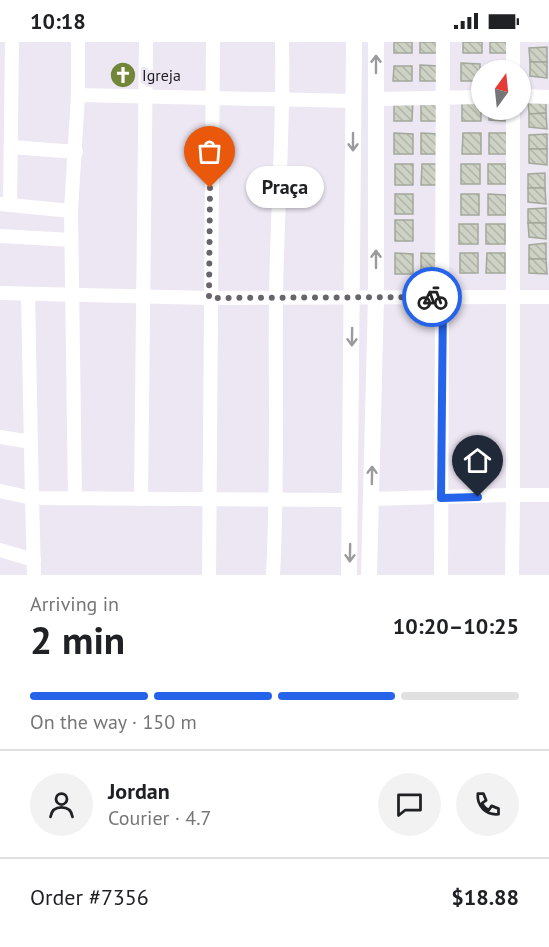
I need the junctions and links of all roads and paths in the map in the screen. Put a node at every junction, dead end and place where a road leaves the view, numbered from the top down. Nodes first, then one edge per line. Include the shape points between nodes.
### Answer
1 (12, 42) edge
2 (78, 42) edge
3 (146, 42) edge
4 (213, 42) edge
5 (282, 42) edge
6 (354, 42) edge
7 (376, 42) edge
8 (443, 42) edge
9 (513, 42) edge
10 (513, 60) edge
11 (78, 95) junction
12 (147, 95) junction
13 (531, 96) edge
14 (471, 97) edge
15 (549, 97) edge
16 (443, 98) junction
17 (212, 99) junction
18 (376, 99) junction
19 (283, 101) junction
20 (353, 101) junction
21 (513, 120) edge
22 (11, 147) junction
23 (76, 152) junction
24 (5, 205) edge
25 (71, 211) junction
26 (0, 236) edge
27 (71, 240) junction
28 (0, 294) edge
29 (28, 295) junction
30 (71, 295) junction
31 (512, 296) junction
32 (143, 297) junction
33 (276, 297) junction
34 (352, 297) junction
35 (376, 297) junction
36 (443, 297) junction
37 (549, 297) edge
38 (209, 298) junction
39 (0, 436) edge
40 (31, 442) junction
41 (0, 491) edge
42 (513, 495) junction
43 (549, 495) edge
44 (32, 498) junction
45 (75, 498) junction
46 (441, 498) junction
47 (141, 499) junction
48 (208, 499) junction
49 (277, 499) junction
50 (371, 499) junction
51 (350, 500) junction
52 (0, 550) edge
53 (34, 560) junction
54 (34, 575) edge
55 (208, 575) edge
56 (273, 575) edge
57 (350, 575) edge
58 (369, 575) edge
59 (441, 575) edge
60 (512, 575) edge

1 - 22 street
2 - 11 street
3 - 12 street
4 - 17 street
5 - 19 street
6 - 20 street
18 -> 7 street
8 - 16 street
9 - 10 street
11 - 12 street
11 - 23 street
12 - 17 street
12 - 32 street
13 - 15 street
14 - 16 street
16 - 18 street
16 - 36 street
17 - 19 street
17 - 38 street
35 -> 18 street
19 - 20 street
19 - 33 street
20 -> 34 street
21 - 31 street
22 - 23 street
22 - 24 street
23 - 25 street
24 - 25 street
25 - 27 street
26 - 27 street
27 - 30 street
28 - 29 street
29 - 30 street
29 - 40 street
30 - 32 street
30 - 45 street
31 - 36 street
31 - 37 street
31 - 42 street
32 - 38 street
32 - 47 street
33 - 34 street
33 - 38 street
33 - 49 street
34 - 35 street
34 -> 51 street
35 - 36 street
50 -> 35 street
36 - 46 street
38 - 48 street
39 - 40 street
40 - 44 street
41 - 44 street
42 - 43 street
42 - 46 street
42 - 60 street
44 - 45 street
44 - 53 street
45 - 47 street
46 - 50 street
46 - 59 street
47 - 48 street
48 - 49 street
48 - 55 street
49 - 51 street
49 - 56 street
50 - 58 street
51 -> 57 street
52 - 53 street
53 - 54 street

